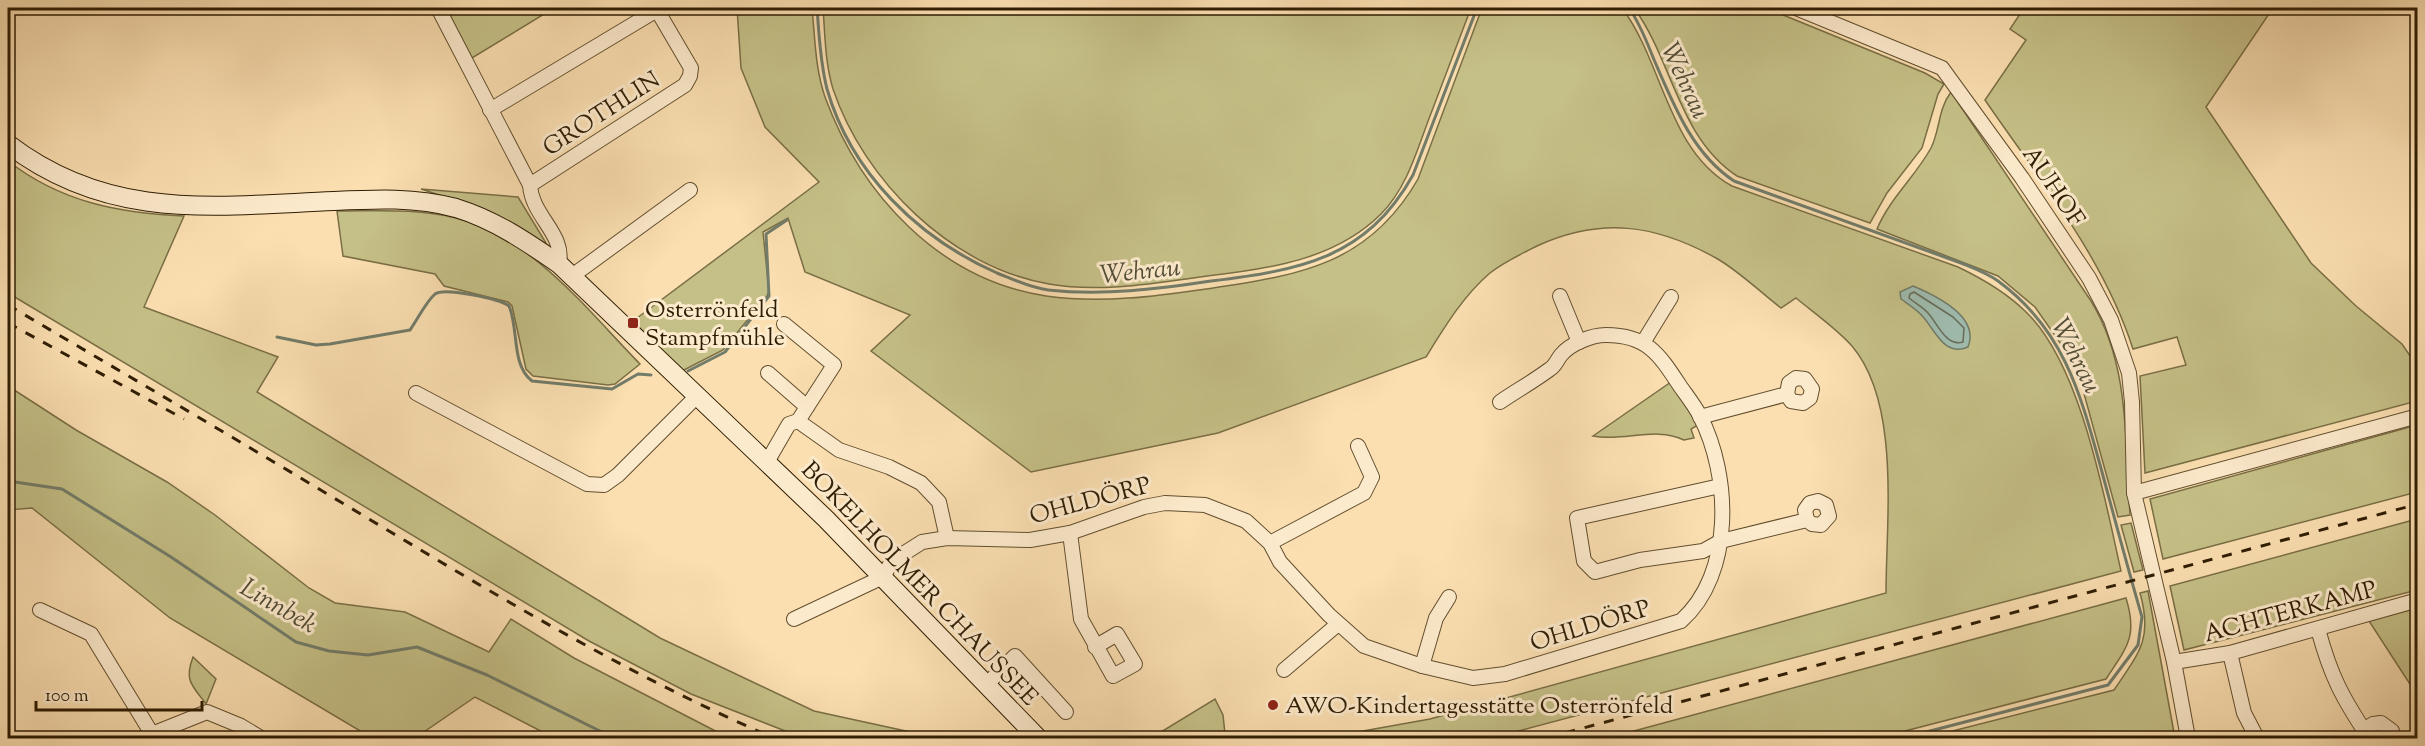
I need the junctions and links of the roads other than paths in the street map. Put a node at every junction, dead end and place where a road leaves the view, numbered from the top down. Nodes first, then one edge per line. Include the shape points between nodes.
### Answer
1 (438, 8) edge
2 (1796, 8) edge
3 (659, 9) edge
4 (490, 111) junction
5 (8, 144) edge
6 (530, 185) junction
7 (690, 190) dead end
8 (570, 275) junction
9 (1560, 296) dead end
10 (1671, 297) dead end
11 (784, 324) dead end
12 (1644, 341) junction
13 (1580, 342) junction
14 (768, 373) dead end
15 (416, 393) dead end
16 (1787, 394) dead end
17 (697, 396) junction
18 (1500, 402) dead end
19 (807, 407) junction
20 (2418, 416) edge
21 (1700, 417) junction
22 (798, 421) junction
23 (1358, 446) dead end
24 (767, 462) junction
25 (1720, 486) junction
26 (2134, 492) junction
27 (1807, 520) dead end
28 (1070, 533) junction
29 (947, 538) junction
30 (1721, 541) junction
31 (1270, 543) junction
32 (883, 577) junction
33 (1449, 597) dead end
34 (2418, 600) edge
35 (40, 610) dead end
36 (794, 619) dead end
37 (1338, 624) junction
38 (2318, 629) junction
39 (1095, 647) dead end
40 (2230, 653) junction
41 (2174, 663) junction
42 (1422, 666) junction
43 (1284, 670) dead end
44 (987, 684) junction
45 (1066, 712) dead end
46 (2366, 734) edge
47 (151, 736) edge
48 (261, 738) edge
49 (1038, 738) edge
50 (2188, 738) edge
51 (2257, 738) edge
52 (2393, 738) edge

1 - 4 street, GROTHLIN
2 - 26 street, AUHOF via 1942,68 2022,178 2089,278 2122,346 2132,402
3 - 4 street, GROTHLIN
3 - 6 street, GROTHLIN via 691,68 685,86
4 - 6 street, GROTHLIN
5 - 8 main road, BOKELHOLMER CHAUSSEE via 76,184 104,194 166,205 383,199 456,208 497,224
6 - 8 street, GROTHLIN via 535,208 562,251
7 - 8 street
8 - 17 main road, BOKELHOLMER CHAUSSEE
9 - 13 street
10 - 12 street
11 - 19 street, BOKELHOLMER CHAUSSEE via 834,365
12 - 13 street via 1605,335
12 - 21 street, OHLDÖRP via 1662,358
13 - 18 street via 1562,354 1552,368
14 - 19 street
15 - 17 street via 587,484 604,485
16 - 21 street
17 - 24 main road, BOKELHOLMER CHAUSSEE
19 - 22 street, BOKELHOLMER CHAUSSEE
20 - 26 street
21 - 25 street, OHLDÖRP via 1715,455
22 - 24 street, BOKELHOLMER CHAUSSEE via 789,424
22 - 29 street via 839,450 921,483 939,502
23 - 31 street via 1372,477 1364,493
24 - 32 main road, BOKELHOLMER CHAUSSEE
25 - 30 street, OHLDÖRP
25 - 30 street, OHLDÖRP via 1577,518 1584,561 1594,572 1640,560 1703,551
26 - 41 street, AUHOF
27 - 30 street, OHLDÖRP
28 - 29 street, OHLDÖRP via 1030,540
28 - 31 street, OHLDÖRP via 1165,503 1205,505 1246,521
28 - 39 street via 1081,620
29 - 32 street, OHLDÖRP via 922,542 892,561
30 - 42 street, OHLDÖRP via 1716,571 1708,588 1696,608 1681,621 1505,674 1473,678
31 - 37 street, OHLDÖRP via 1281,562
32 - 36 street
32 - 44 main road, BOKELHOLMER CHAUSSEE
33 - 42 street via 1436,618
34 - 38 street, ACHTERKAMP
35 - 47 street via 92,634
37 - 42 street, OHLDÖRP via 1364,646
37 - 43 street
38 - 40 street, ACHTERKAMP
38 - 46 street via 2330,672
40 - 41 street, ACHTERKAMP
40 - 51 street via 2244,713
41 - 50 street, AUHOF
44 - 45 street via 1014,656
44 - 49 main road, BOKELHOLMER CHAUSSEE
46 - 52 street via 2373,724 2381,723 2392,731
47 - 48 street via 207,712

